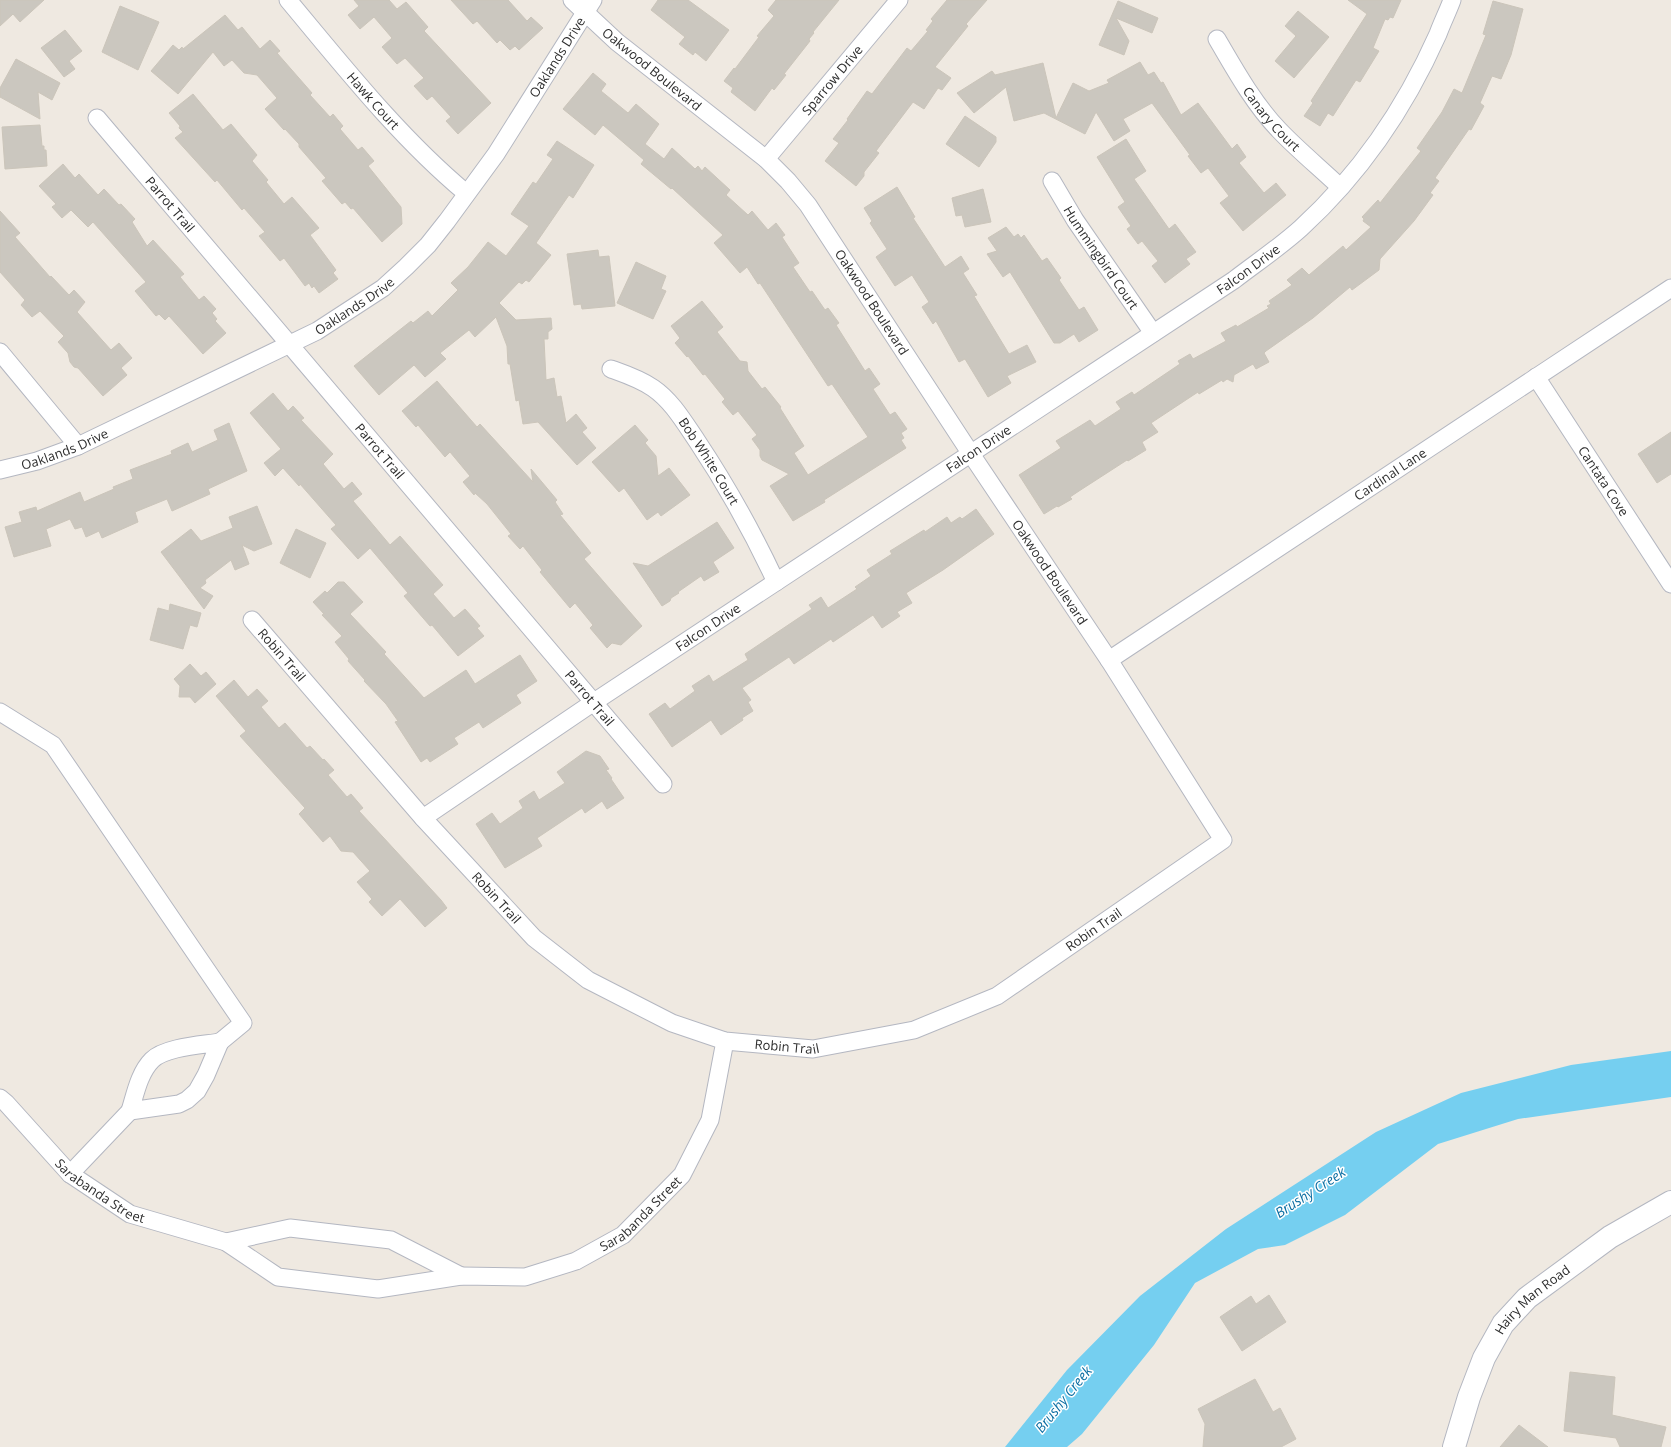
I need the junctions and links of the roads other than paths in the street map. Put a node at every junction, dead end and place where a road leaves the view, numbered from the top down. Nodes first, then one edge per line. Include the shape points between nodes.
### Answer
1 (288, 0) edge
2 (572, 0) edge
3 (899, 0) edge
4 (1452, 0) edge
5 (589, 7) edge
6 (1217, 39) dead end
7 (97, 118) dead end
8 (766, 159) junction
9 (1052, 181) dead end
10 (1340, 187) junction
11 (466, 193) junction
12 (1671, 288) edge
13 (1153, 333) junction
14 (290, 344) junction
15 (0, 352) edge
16 (611, 369) dead end
17 (1536, 377) junction
18 (78, 446) junction
19 (971, 454) junction
20 (0, 470) edge
21 (776, 582) junction
22 (1671, 584) edge
23 (252, 620) dead end
24 (1110, 660) junction
25 (594, 702) junction
26 (0, 712) edge
27 (663, 784) dead end
28 (423, 818) junction
29 (724, 1041) junction
30 (220, 1042) junction
31 (0, 1098) edge
32 (130, 1111) junction
33 (70, 1174) junction
34 (1671, 1202) edge
35 (226, 1242) junction
36 (461, 1276) junction
37 (1454, 1447) edge

1 - 11 street, Hawk Court via 352,77 418,150
2 - 5 street, Oakwood Boulevard
3 - 8 street, Sparrow Drive
4 - 10 street, Falcon Drive via 1428,56 1408,94 1370,152
5 - 8 street, Oakwood Boulevard via 617,42
5 - 11 street, Oaklands Drive via 496,154
6 - 10 street, Canary Court via 1237,73 1279,130
7 - 14 street, Parrot Trail
8 - 19 street, Oakwood Boulevard via 808,205
9 - 13 street, Hummingbird Court via 1075,220
10 - 13 street, Falcon Drive via 1315,214 1279,245 1234,280
11 - 14 street, Oaklands Drive via 428,245 389,282 316,331
12 - 17 street, Cardinal Lane
13 - 19 street, Falcon Drive
14 - 18 street, Oaklands Drive
14 - 25 street, Parrot Trail
15 - 18 street
16 - 21 street, Bob White Court via 633,376 653,388 678,412 718,473 756,540
17 - 22 street, Cantata Cove
17 - 24 street, Cardinal Lane
18 - 20 street, Oaklands Drive via 37,461
19 - 21 street, Falcon Drive
19 - 24 street, Oakwood Boulevard
21 - 25 street, Falcon Drive
23 - 28 street, Robin Trail
24 - 29 street, Robin Trail via 1223,840 998,996 914,1030 813,1049
25 - 27 street, Parrot Trail
25 - 28 street, Falcon Drive
26 - 30 street via 53,745 243,1023
28 - 29 street, Robin Trail via 534,938 588,980 672,1023
29 - 36 street, Sarabanda Street via 710,1120 682,1175 623,1235 576,1261 526,1277
30 - 32 street via 197,1091 187,1100 178,1104
30 - 32 street via 158,1055 140,1078
31 - 33 street, Sarabanda Street
32 - 33 street
33 - 35 street, Sarabanda Street via 130,1214
34 - 37 street, Hairy Man Road via 1604,1242 1527,1298 1503,1324 1484,1358
35 - 36 street, Sarabanda Street via 290,1228 391,1240
35 - 36 street, Sarabanda Street via 278,1278 378,1289

